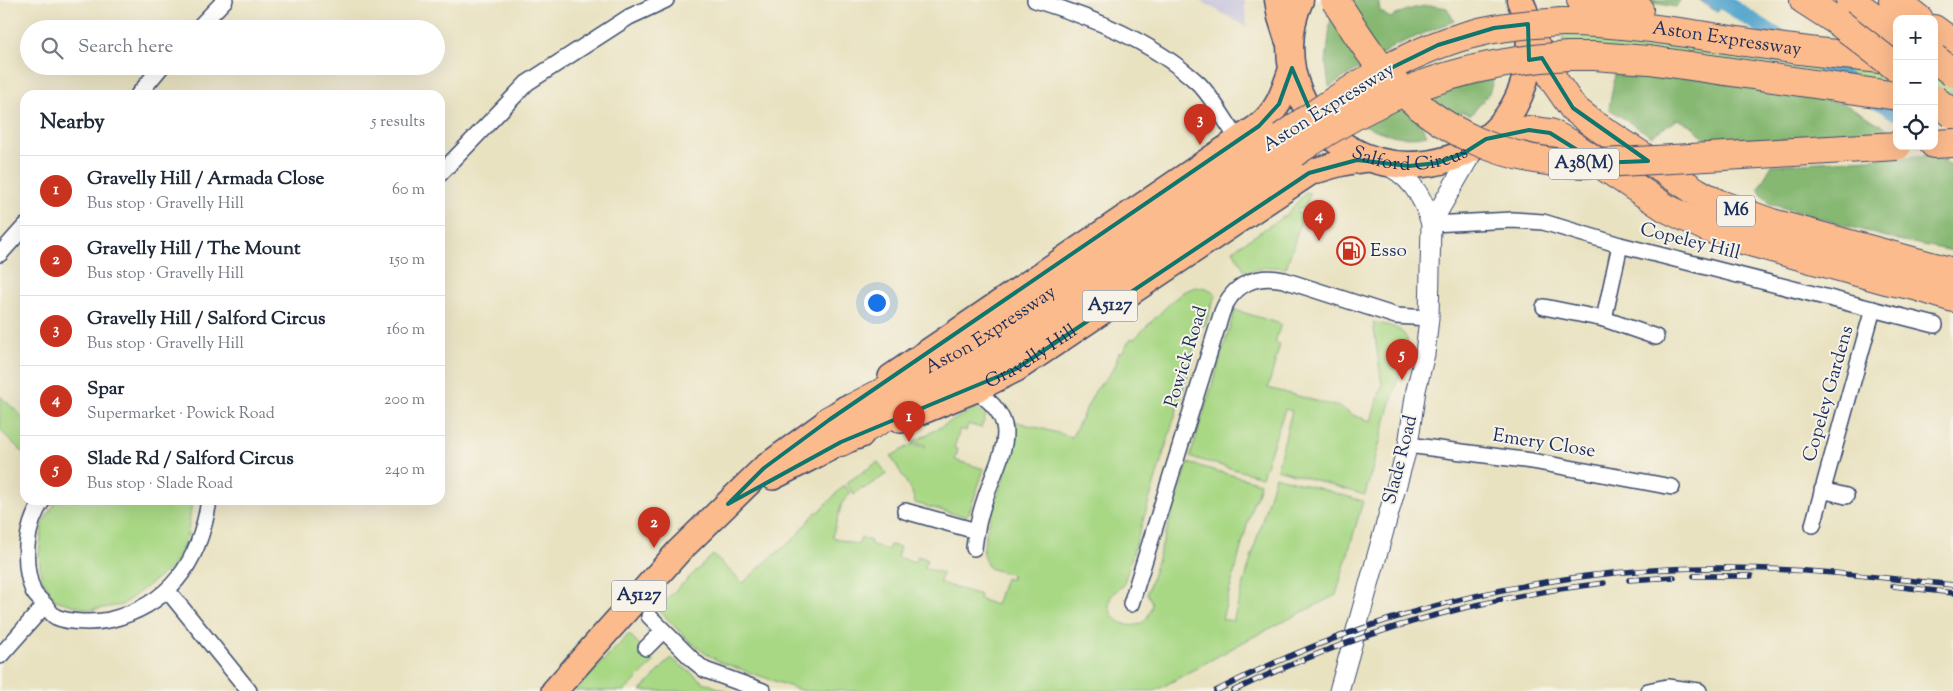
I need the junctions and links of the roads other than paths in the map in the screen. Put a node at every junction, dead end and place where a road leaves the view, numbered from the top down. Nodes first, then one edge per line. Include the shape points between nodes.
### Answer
1 (225, 0) edge
2 (666, 0) edge
3 (1035, 0) edge
4 (1278, 0) edge
5 (1300, 0) edge
6 (1335, 0) edge
7 (1520, 0) edge
8 (1581, 0) edge
9 (1804, 0) edge
10 (1850, 0) edge
11 (1893, 0) edge
12 (1914, 15) edge
13 (206, 20) edge
14 (1893, 29) edge
15 (1938, 32) edge
16 (1529, 33) junction
17 (1953, 43) edge
18 (1853, 55) junction
19 (1291, 57) junction
20 (1893, 60) edge
21 (1937, 60) edge
22 (1893, 65) edge
23 (1938, 68) edge
24 (1953, 71) edge
25 (155, 75) edge
26 (142, 90) edge
27 (1893, 95) edge
28 (1938, 101) edge
29 (1938, 103) edge
30 (1953, 104) edge
31 (1953, 114) edge
32 (1238, 139) junction
33 (1481, 142) junction
34 (1953, 143) edge
35 (1938, 144) edge
36 (1288, 145) junction
37 (1893, 146) edge
38 (1376, 161) junction
39 (445, 169) edge
40 (1431, 224) junction
41 (20, 232) edge
42 (1620, 245) junction
43 (0, 254) edge
44 (1953, 272) edge
45 (1886, 280) junction
46 (1953, 298) edge
47 (1544, 307) dead end
48 (1874, 309) junction
49 (1944, 315) edge
50 (1429, 318) junction
51 (1604, 320) junction
52 (1656, 337) dead end
53 (974, 390) junction
54 (835, 431) junction
55 (1408, 445) junction
56 (1672, 487) dead end
57 (1822, 490) junction
58 (1846, 496) dead end
59 (40, 505) edge
60 (208, 505) edge
61 (905, 511) dead end
62 (1812, 525) dead end
63 (976, 531) junction
64 (974, 548) dead end
65 (168, 591) junction
66 (1131, 604) dead end
67 (45, 605) junction
68 (649, 616) dead end
69 (663, 632) junction
70 (646, 648) dead end
71 (0, 656) edge
72 (249, 691) edge
73 (554, 691) edge
74 (764, 691) edge
75 (1339, 691) edge
76 (1648, 691) edge
77 (1699, 691) edge

1 - 13 street
2 - 39 street via 629,17 527,83
3 - 32 street via 1125,34 1175,65 1199,84
4 - 19 highway
5 - 19 highway, Salford Circus via 1294,18
6 - 37 highway, A38(M), bridge via 1360,39 1409,98 1461,134 1511,154 1543,161 1585,164
7 - 16 highway, Salford Circus
8 - 18 highway via 1796,35
9 - 22 highway, bridge
10 - 14 highway
11 - 12 highway
15 - 17 highway
16 - 33 highway, Salford Circus via 1529,63 1521,91 1506,117
16 - 44 highway, M6 via 1573,108 1697,192 1772,223
18 - 20 highway, Aston Expressway, bridge
18 - 36 highway, Aston Expressway, bridge via 1795,50 1619,24 1562,22 1494,28 1438,45 1387,70 1340,97
19 - 32 main road, Gravelly Hill / A5127 via 1282,98 1270,116
19 - 38 highway, Salford Circus via 1303,100 1319,124 1340,144
21 - 24 highway, bridge
23 - 24 highway, bridge
25 - 26 street
27 - 36 highway, Aston Expressway, bridge via 1649,60 1568,56 1515,61 1452,74 1416,86
28 - 30 highway
29 - 31 highway, bridge
32 - 54 main road, Gravelly Hill / A5127
33 - 38 highway, Salford Circus via 1451,159 1423,165
33 - 40 street, Slade Road
33 - 45 highway, M6 via 1529,130 1550,133 1688,219 1743,240
34 - 35 highway
36 - 54 highway, Aston Expressway via 1001,353
38 - 40 street, Slade Road via 1398,172 1416,190 1425,204
38 - 53 main road, Gravelly Hill / A5127 via 1341,163 1309,173 1048,349
40 - 42 street, Copeley Hill via 1533,221
40 - 50 street, Slade Road
41 - 43 street
42 - 48 street, Copeley Hill
42 - 51 street
45 - 46 highway, M6
45 - 49 highway, M6 via 1913,292
47 - 51 street
48 - 49 street, Copeley Hill
48 - 57 street, Copeley Gardens
50 - 55 street, Slade Road
50 - 66 street, Powick Road via 1396,316 1271,277 1247,283 1236,290 1222,312
51 - 52 street
53 - 54 main road, Gravelly Hill / A5127 via 894,423
53 - 63 street via 995,406 1006,436
54 - 73 main road, Gravelly Hill / A5127 via 764,468 678,552
55 - 56 street, Emery Close via 1532,461
55 - 75 street, Slade Road
57 - 58 street, Copeley Gardens
57 - 62 street, Copeley Gardens
59 - 67 street via 28,541 26,560 34,593
60 - 65 street via 206,524 197,548
61 - 63 street
63 - 64 street
65 - 67 street via 142,609 98,622 54,617
65 - 72 street
67 - 71 street
68 - 69 street
69 - 70 street
69 - 74 street via 705,670
76 - 77 street via 1667,687

